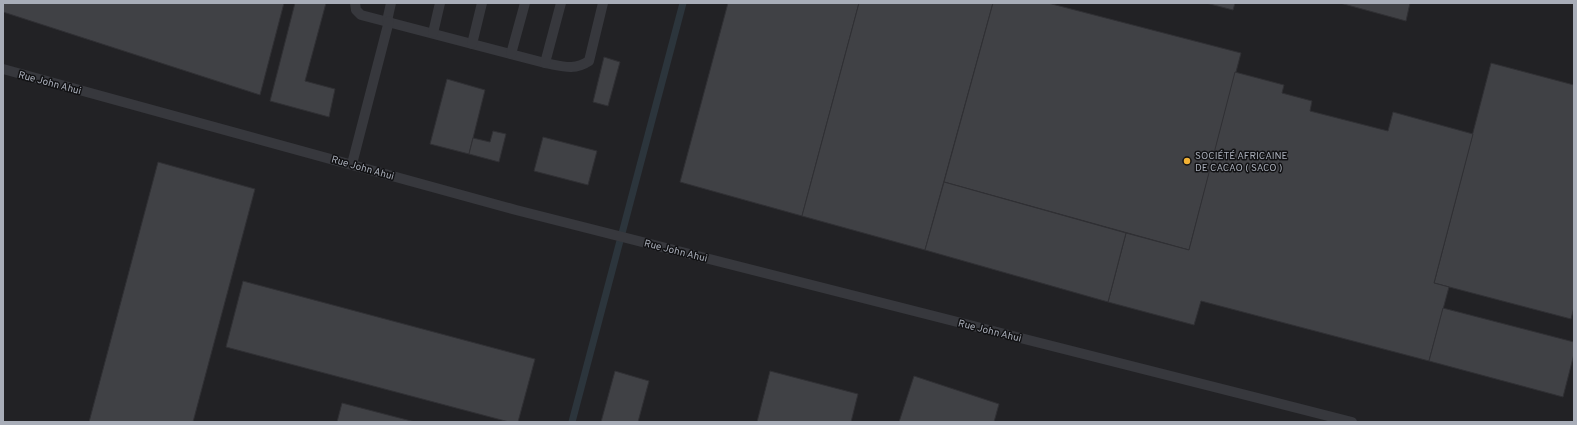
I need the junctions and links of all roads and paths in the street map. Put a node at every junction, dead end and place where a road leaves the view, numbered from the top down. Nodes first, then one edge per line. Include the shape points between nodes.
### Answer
1 (355, 3) edge
2 (391, 3) edge
3 (440, 3) edge
4 (482, 3) edge
5 (525, 3) edge
6 (561, 3) edge
7 (603, 3) edge
8 (388, 21) junction
9 (432, 33) junction
10 (472, 44) junction
11 (511, 54) junction
12 (545, 63) junction
13 (3, 69) edge
14 (352, 164) junction
15 (1352, 422) edge

1 - 8 lane via 356,10 361,15
2 - 8 lane
3 - 9 lane
4 - 10 lane
5 - 11 lane
6 - 12 lane
7 - 12 lane via 589,61 580,67 570,68
8 - 9 lane
8 - 14 lane
9 - 10 lane
10 - 11 lane
11 - 12 lane
13 - 14 lane, Rue John Ahui
14 - 15 lane, Rue John Ahui via 516,210

